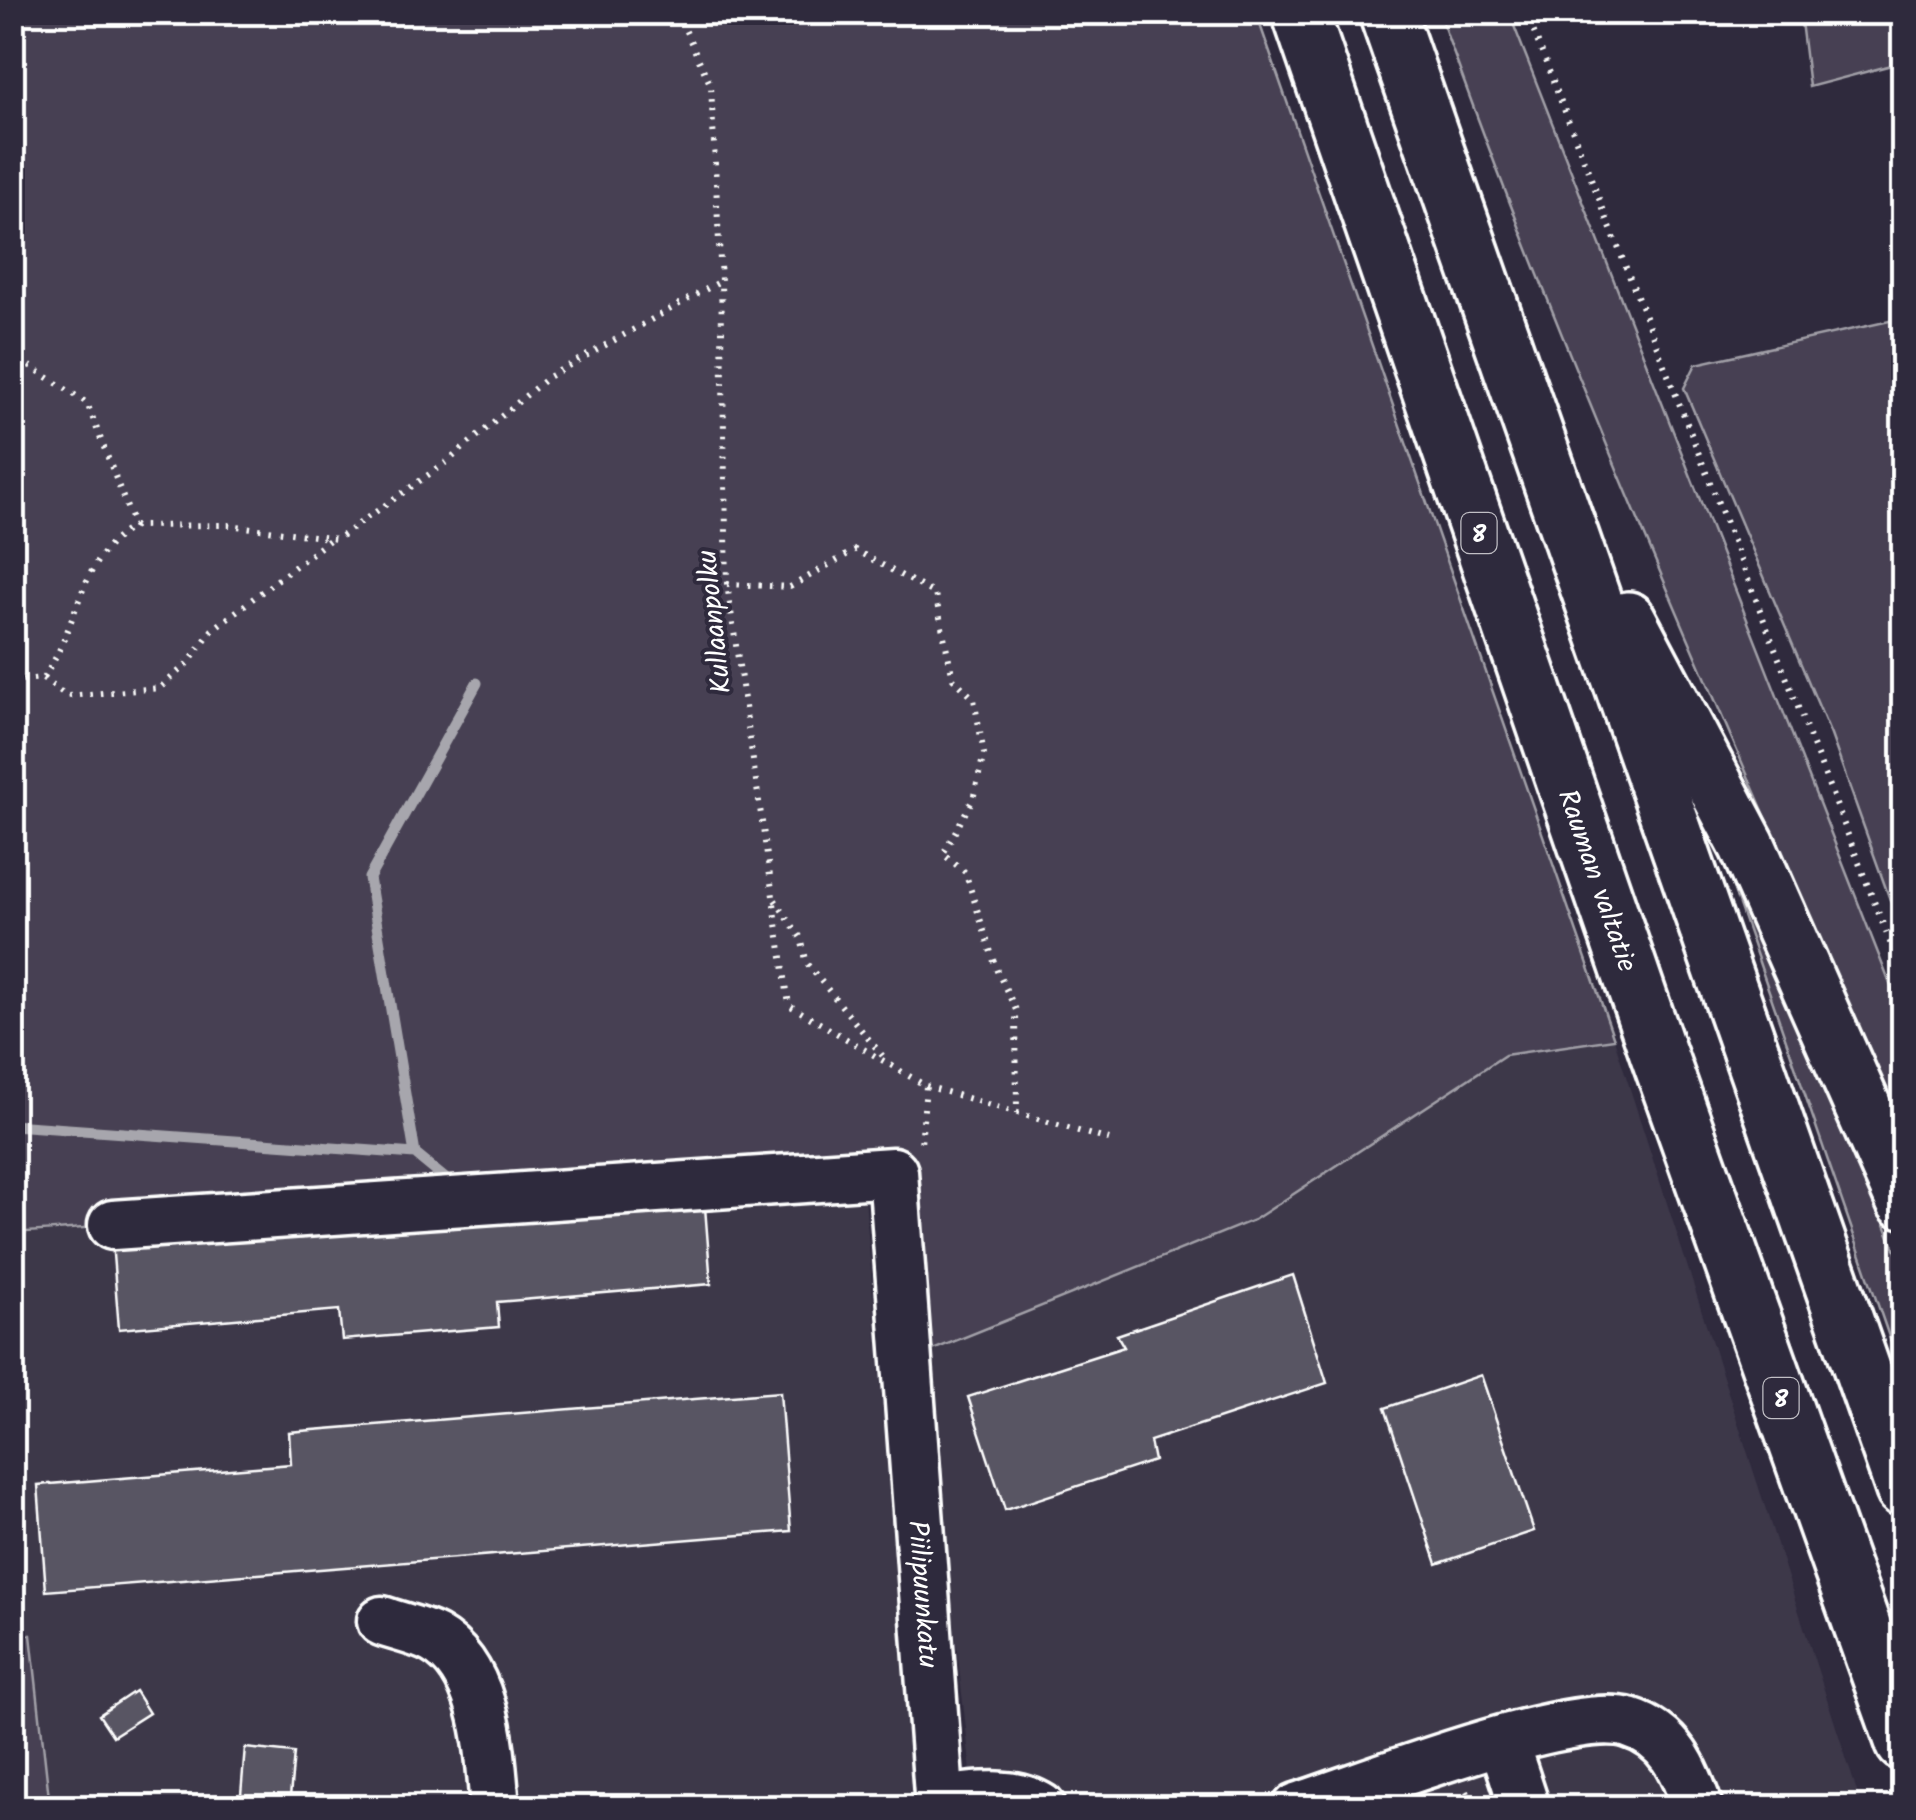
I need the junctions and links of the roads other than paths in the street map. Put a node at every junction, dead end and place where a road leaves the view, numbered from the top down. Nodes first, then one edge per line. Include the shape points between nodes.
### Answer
1 (1300, 12) edge
2 (1387, 12) edge
3 (1542, 456) junction
4 (1904, 1200) edge
5 (113, 1225) dead end
6 (1904, 1489) edge
7 (382, 1621) dead end
8 (1503, 1741) junction
9 (1904, 1743) edge
10 (940, 1804) edge
11 (495, 1808) edge
12 (1041, 1808) edge
13 (1297, 1808) edge
14 (1525, 1808) edge
15 (1698, 1808) edge

1 - 9 highway, Rauman valtatie / 8
2 - 3 highway
3 - 4 highway via 1747,845
3 - 6 highway
5 - 10 street, Piilipuunkatu via 893,1172
7 - 11 street via 435,1640 463,1667 481,1706
8 - 13 street
8 - 14 street
8 - 15 street via 1554,1724 1602,1718 1630,1723 1672,1749
10 - 12 street via 979,1796

